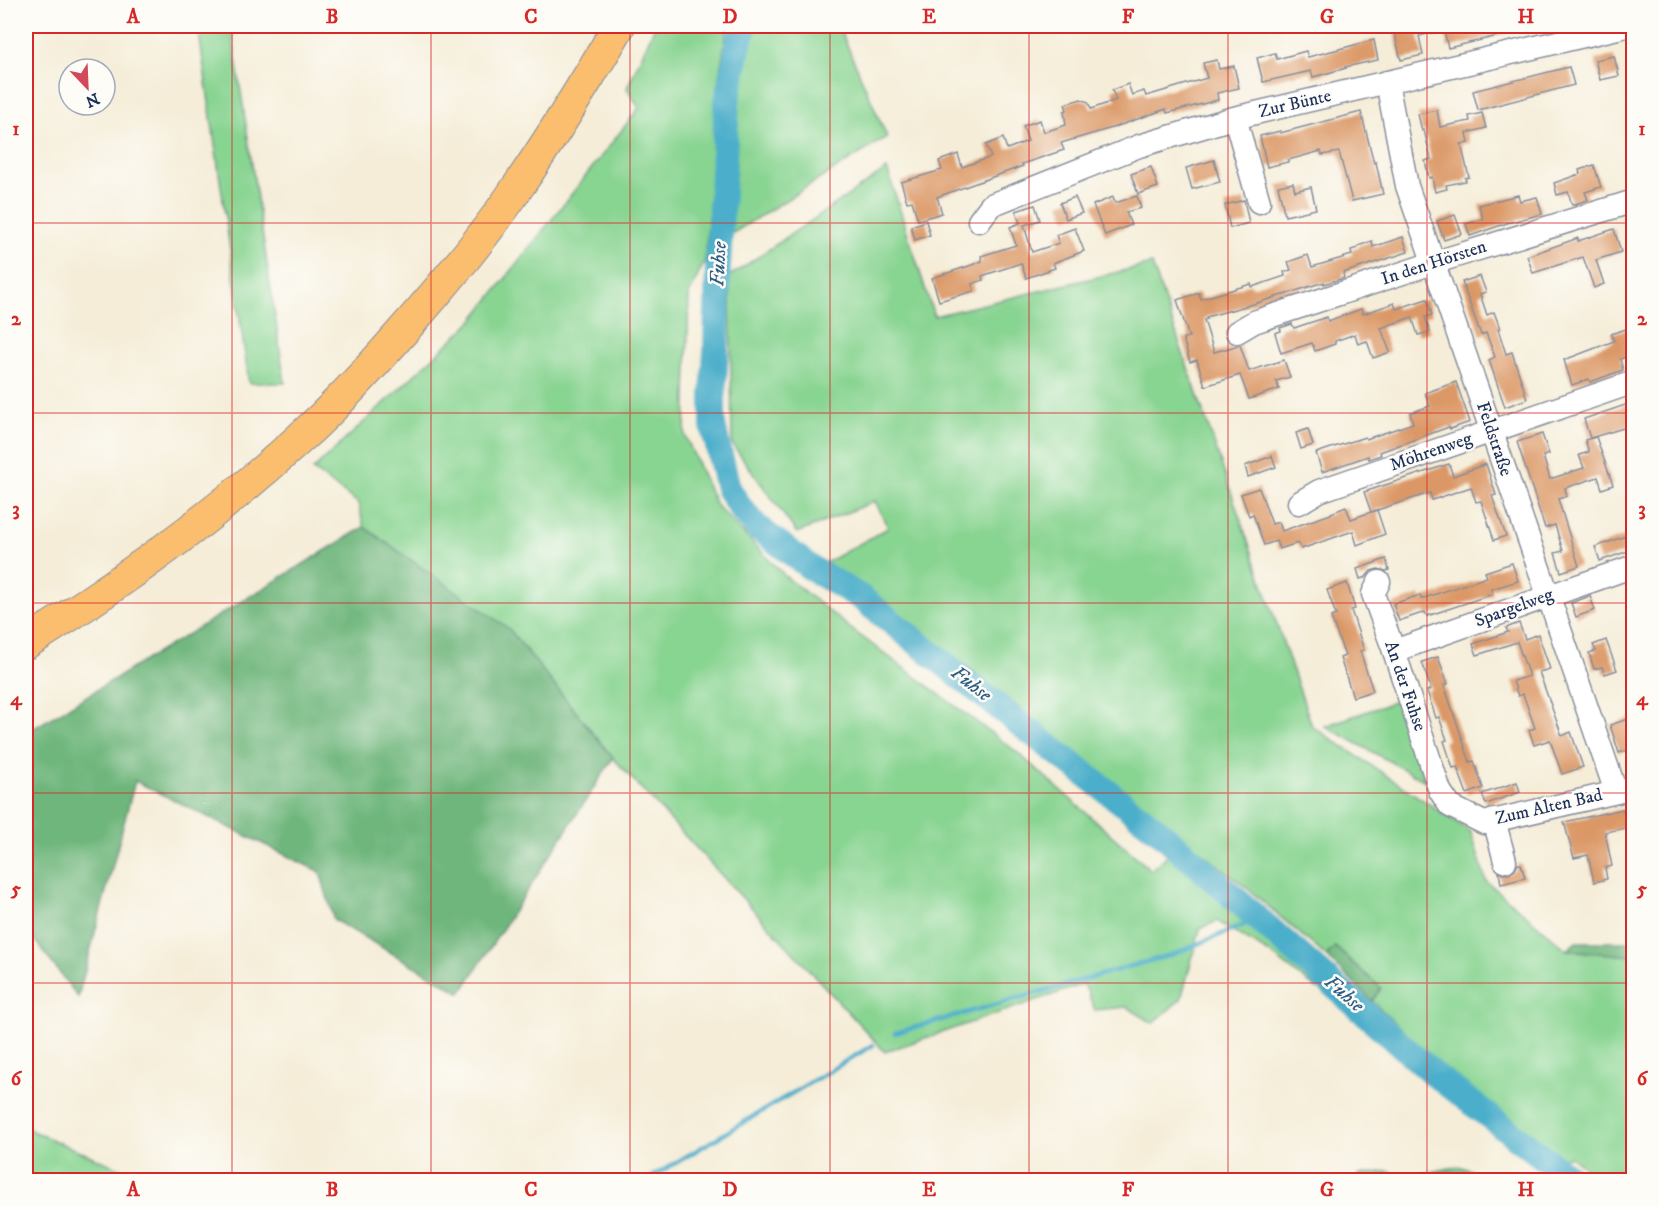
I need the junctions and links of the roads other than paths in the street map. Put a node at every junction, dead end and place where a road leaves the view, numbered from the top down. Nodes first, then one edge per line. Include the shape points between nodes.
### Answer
1 (619, 26) edge
2 (1626, 26) edge
3 (1387, 82) junction
4 (1235, 118) junction
5 (1634, 201) edge
6 (1259, 202) dead end
7 (979, 221) dead end
8 (1433, 263) junction
9 (1237, 332) dead end
10 (1634, 382) edge
11 (1491, 432) junction
12 (1299, 503) dead end
13 (1634, 566) edge
14 (1379, 582) dead end
15 (1548, 596) junction
16 (26, 643) edge
17 (1394, 651) junction
18 (1625, 790) edge
19 (1440, 791) joint
20 (1494, 820) junction
21 (1505, 861) dead end

1 - 16 highway via 488,228 442,287 346,394 254,479 190,530 124,580
2 - 3 street, Zur Bünte
3 - 4 street, Zur Bünte
3 - 8 street, Feldstraße via 1407,186
4 - 6 street
4 - 7 street, Zur Bünte via 1138,146 1023,192 991,205
5 - 8 street, In den Hörsten
8 - 9 street, In den Hörsten via 1254,322
8 - 11 street, Feldstraße
10 - 11 street, Möhrenweg
11 - 12 street, Möhrenweg via 1319,491
11 - 15 street, Feldstraße
13 - 15 street, Spargelweg
14 - 17 street, An der Fuhse via 1373,594
15 - 17 street, Spargelweg
15 - 18 street, Feldstraße
17 - 19 street, An der Fuhse
18 - 20 street, Zum Alten Bad
19 - 20 street, Zum Alten Bad via 1450,806 1484,823
20 - 21 street

